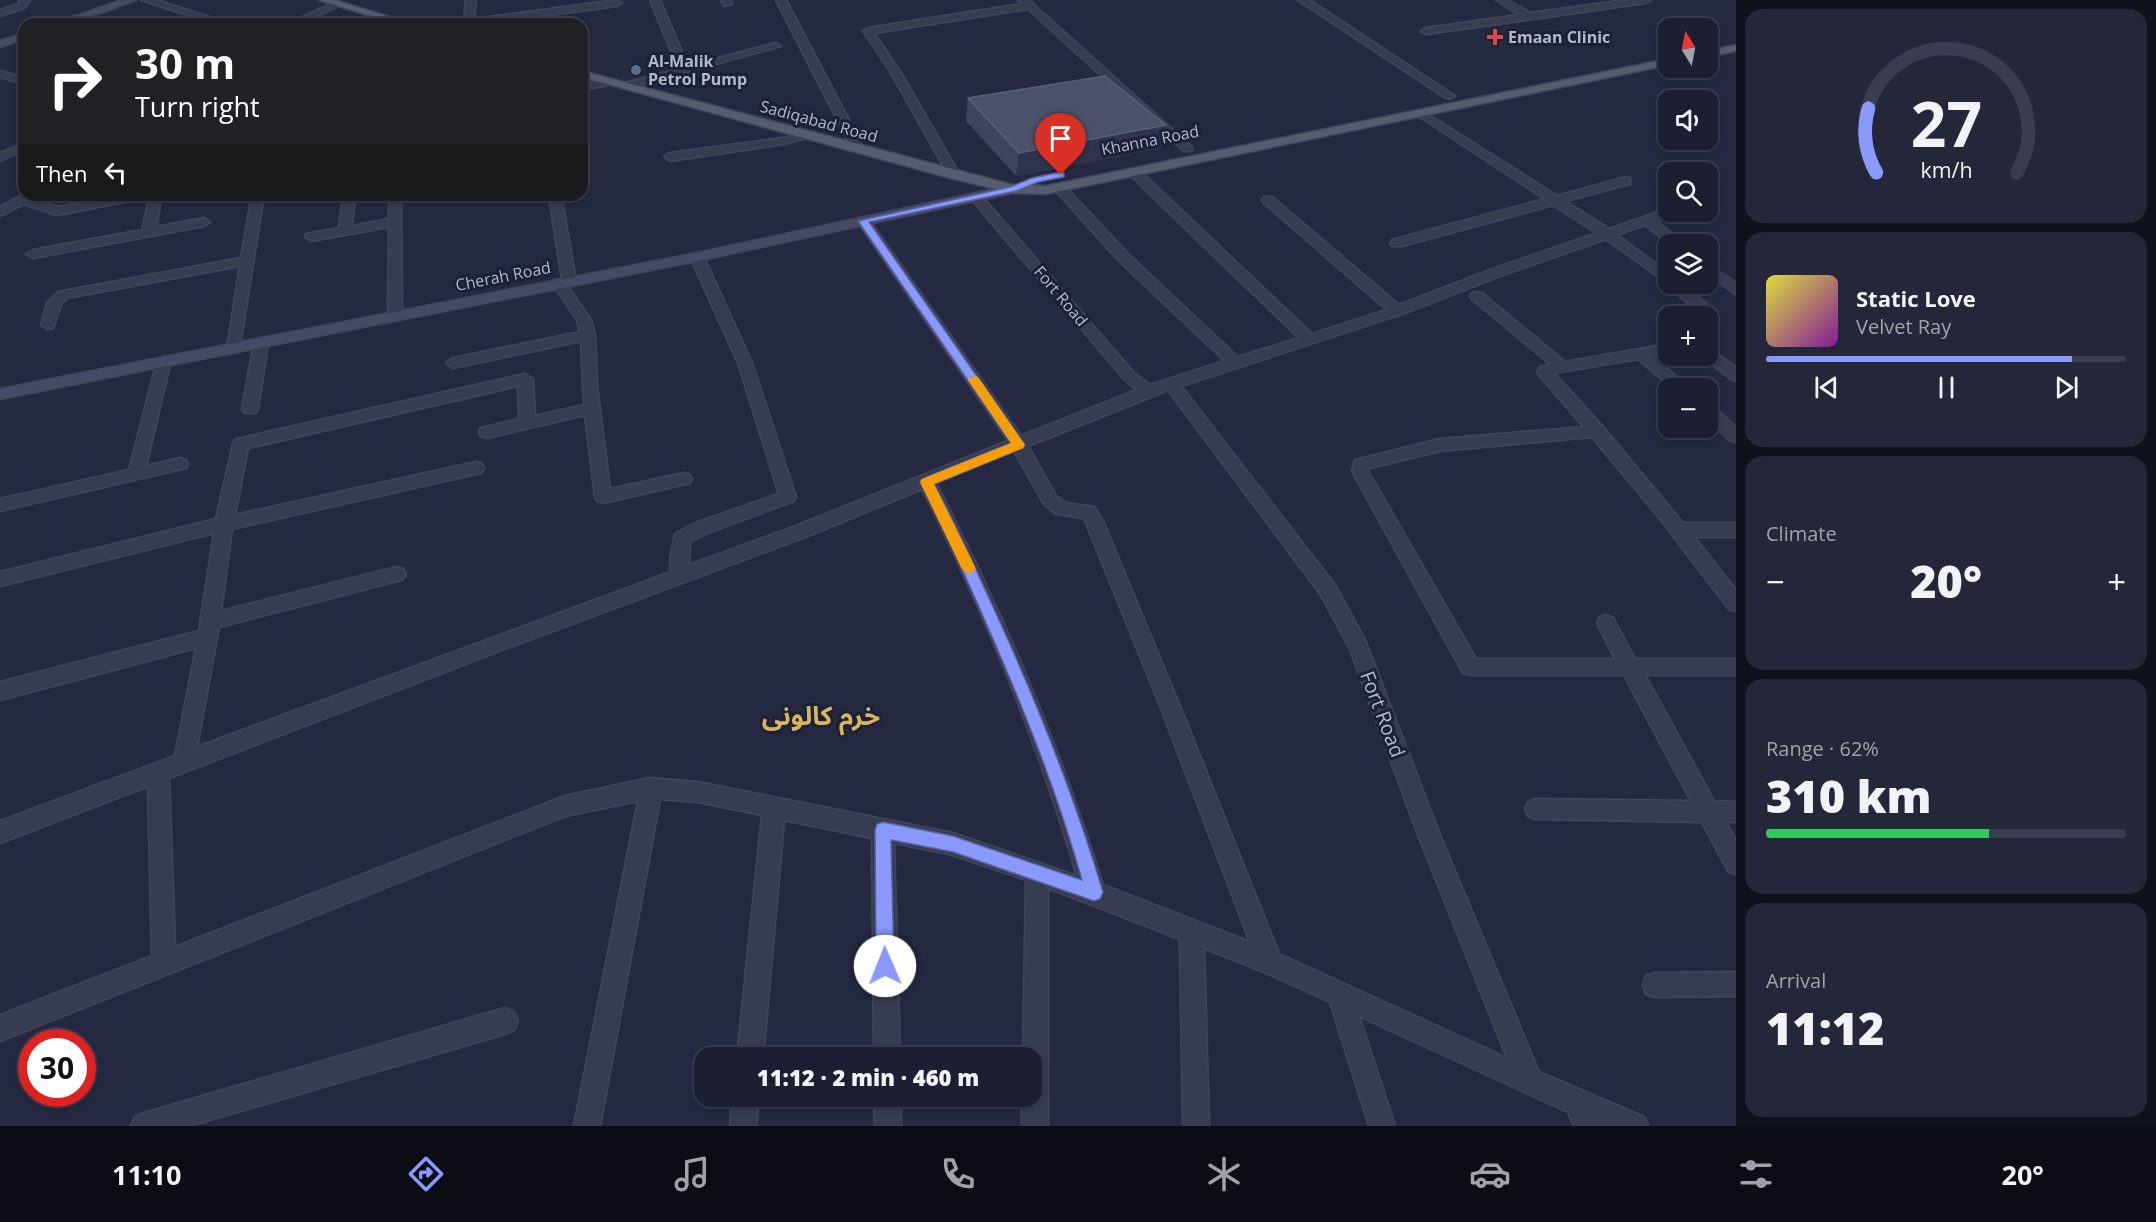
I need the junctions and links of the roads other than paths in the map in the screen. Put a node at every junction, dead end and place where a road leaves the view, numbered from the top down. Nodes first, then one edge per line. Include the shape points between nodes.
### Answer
1 (25, 0) edge
2 (131, 0) edge
3 (146, 0) edge
4 (324, 0) edge
5 (471, 0) edge
6 (655, 0) edge
7 (781, 0) edge
8 (1303, 0) edge
9 (1501, 0) edge
10 (1646, 0) edge
11 (616, 3) dead end
12 (1027, 3) edge
13 (338, 4) junction
14 (0, 13) edge
15 (1529, 17) junction
16 (78, 18) edge
17 (206, 18) edge
18 (306, 18) edge
19 (387, 18) edge
20 (469, 18) edge
21 (506, 18) edge
22 (1426, 31) dead end
23 (18, 38) edge
24 (1736, 38) edge
25 (1718, 42) edge
26 (0, 44) edge
27 (776, 46) dead end
28 (1736, 48) edge
29 (1718, 52) edge
30 (1658, 54) edge
31 (1658, 64) edge
32 (684, 70) junction
33 (0, 74) edge
34 (588, 76) edge
35 (18, 79) edge
36 (609, 81) junction
37 (588, 86) edge
38 (625, 86) junction
39 (1450, 96) junction
40 (1463, 104) junction
41 (1421, 113) junction
42 (806, 135) junction
43 (18, 149) edge
44 (858, 149) junction
45 (1188, 149) junction
46 (0, 157) edge
47 (670, 157) dead end
48 (1199, 159) junction
49 (1134, 172) junction
50 (954, 175) junction
51 (1626, 181) dead end
52 (1060, 188) junction
53 (1013, 189) junction
54 (976, 197) junction
55 (1268, 200) dead end
56 (1556, 200) junction
57 (20, 201) edge
58 (36, 201) edge
59 (110, 201) edge
60 (155, 201) edge
61 (257, 201) edge
62 (348, 201) edge
63 (395, 201) edge
64 (556, 201) edge
65 (0, 212) edge
66 (1658, 216) edge
67 (1647, 220) junction
68 (863, 221) junction
69 (204, 222) dead end
70 (394, 222) junction
71 (345, 231) junction
72 (148, 233) junction
73 (1607, 234) junction
74 (1664, 234) edge
75 (310, 237) dead end
76 (1397, 243) dead end
77 (33, 255) dead end
78 (697, 256) junction
79 (248, 261) junction
80 (1658, 272) edge
81 (1718, 276) edge
82 (564, 282) junction
83 (1736, 290) edge
84 (1686, 294) edge
85 (1477, 296) dead end
86 (1701, 306) edge
87 (1397, 311) junction
88 (395, 316) junction
89 (48, 325) dead end
90 (588, 335) junction
91 (1309, 339) junction
92 (261, 342) junction
93 (234, 348) junction
94 (1658, 351) edge
95 (1642, 354) junction
96 (164, 362) junction
97 (1718, 362) edge
98 (453, 363) dead end
99 (1236, 363) junction
100 (1562, 367) junction
101 (1736, 376) edge
102 (1670, 378) edge
103 (1172, 384) junction
104 (1148, 392) junction
105 (0, 394) edge
106 (592, 408) junction
107 (250, 409) dead end
108 (1718, 420) edge
109 (527, 422) junction
110 (1597, 431) junction
111 (487, 432) dead end
112 (1736, 436) edge
113 (1019, 445) junction
114 (180, 464) dead end
115 (476, 468) dead end
116 (136, 474) junction
117 (684, 479) dead end
118 (927, 482) junction
119 (0, 505) edge
120 (224, 524) junction
121 (1680, 530) junction
122 (1736, 530) edge
123 (396, 574) dead end
124 (681, 576) junction
125 (0, 579) edge
126 (1736, 604) edge
127 (1606, 623) dead end
128 (209, 629) junction
129 (1629, 667) junction
130 (1736, 667) edge
131 (0, 691) edge
132 (184, 763) junction
133 (158, 772) junction
134 (650, 788) junction
135 (774, 808) junction
136 (1536, 809) dead end
137 (1707, 812) junction
138 (1736, 812) edge
139 (883, 830) junction
140 (0, 832) edge
141 (1736, 864) edge
142 (1037, 873) junction
143 (1094, 892) junction
144 (1192, 932) junction
145 (1270, 962) junction
146 (164, 963) junction
147 (1736, 984) edge
148 (1655, 985) dead end
149 (1339, 993) junction
150 (505, 1021) dead end
151 (0, 1028) edge
152 (751, 1047) edge
153 (887, 1047) edge
154 (1529, 1080) junction
155 (745, 1107) edge
156 (887, 1107) edge
157 (1582, 1115) edge
158 (144, 1126) edge
159 (587, 1126) edge
160 (743, 1126) edge
161 (888, 1126) edge
162 (1035, 1126) edge
163 (1196, 1126) edge
164 (1382, 1126) edge
165 (1635, 1126) edge

1 - 14 street via 21,6
2 - 16 street
3 - 17 street
4 - 13 main road
5 - 20 street
6 - 32 street
7 - 44 street
8 - 39 street
9 - 15 street
10 - 15 street
11 - 21 street
12 - 45 street
12 - 50 street via 868,31
13 - 18 street
13 - 19 main road
15 - 22 street
23 - 26 street
24 - 25 main road
27 - 32 street
28 - 29 main road
30 - 39 main road, Khanna Road
31 - 40 main road, Khanna Road
32 - 38 street
33 - 35 street
34 - 36 main road, Sadiqabad Road
36 - 37 street
36 - 38 main road, Sadiqabad Road
38 - 42 main road, Sadiqabad Road
39 - 40 main road
39 - 45 main road, Khanna Road
40 - 41 main road, Khanna Road
41 - 48 main road, Khanna Road
41 - 56 street
42 - 44 main road, Sadiqabad Road
42 - 47 street
43 - 46 street
44 - 50 main road, Sadiqabad Road
45 - 48 main road
45 - 53 main road, Khanna Road via 1036,180
48 - 49 main road, Khanna Road
49 - 52 main road, Khanna Road
49 - 91 street
50 - 53 main road, Sadiqabad Road
51 - 56 street
52 - 53 main road, Khanna Road
52 - 99 street via 1124,258
53 - 54 street, Cherah Road
54 - 68 street, Cherah Road
54 - 104 street, Fort Road via 1129,376
55 - 87 street
56 - 73 street
56 - 76 street
57 - 65 street
58 - 59 street via 57,211
60 - 72 street
61 - 79 street
62 - 71 street
63 - 70 street
64 - 82 street
66 - 67 street
67 - 73 street
67 - 74 street
68 - 78 street, Cherah Road
68 - 113 street
69 - 72 street
70 - 71 street
70 - 88 street
71 - 75 street
72 - 77 street
73 - 80 street
73 - 87 street
78 - 82 street, Cherah Road
78 - 124 street via 745,363 788,497 681,539
79 - 89 street via 63,295 54,303
79 - 93 street
81 - 83 street
82 - 88 street, Cherah Road
82 - 90 street
84 - 86 street
85 - 100 street
87 - 91 street
88 - 92 street, Cherah Road
90 - 98 street
90 - 106 street
91 - 99 street
92 - 93 street, Cherah Road
92 - 107 street
93 - 96 street, Cherah Road
94 - 95 street
95 - 100 street
95 - 102 street
96 - 105 street, Cherah Road
96 - 116 street
97 - 101 street
99 - 103 street
100 - 110 street via 1545,369 1545,373
103 - 104 street
103 - 154 street, Fort Road via 1328,590 1358,646 1429,835
104 - 113 street
106 - 109 street
106 - 117 street via 603,496
108 - 112 street
109 - 111 street
109 - 120 street via 525,379 241,444
110 - 121 street
110 - 129 street via 1440,445 1361,464 1360,471 1470,667
113 - 118 street
113 - 145 street via 1050,500 1062,509 1088,512 1094,521
114 - 116 street
115 - 120 street
116 - 119 street
118 - 124 street
118 - 143 street via 1035,717 1076,828
120 - 125 street
120 - 128 street
121 - 122 street
121 - 126 street
123 - 128 street
124 - 132 street
127 - 129 street
128 - 131 street
128 - 132 street
129 - 130 street
129 - 137 street
132 - 133 street
133 - 140 street
133 - 146 street
134 - 135 street via 698,792
134 - 146 street via 565,806
134 - 159 street
135 - 139 street
135 - 152 street
136 - 137 street
137 - 138 street
137 - 141 street
139 - 142 street via 953,844
139 - 153 street
142 - 143 street
142 - 162 street
143 - 144 street
144 - 145 street
144 - 163 street
145 - 149 street
146 - 151 street
147 - 148 street
149 - 154 street
149 - 164 street
150 - 158 street
154 - 157 street
155 - 160 street
156 - 161 street
157 - 165 street

